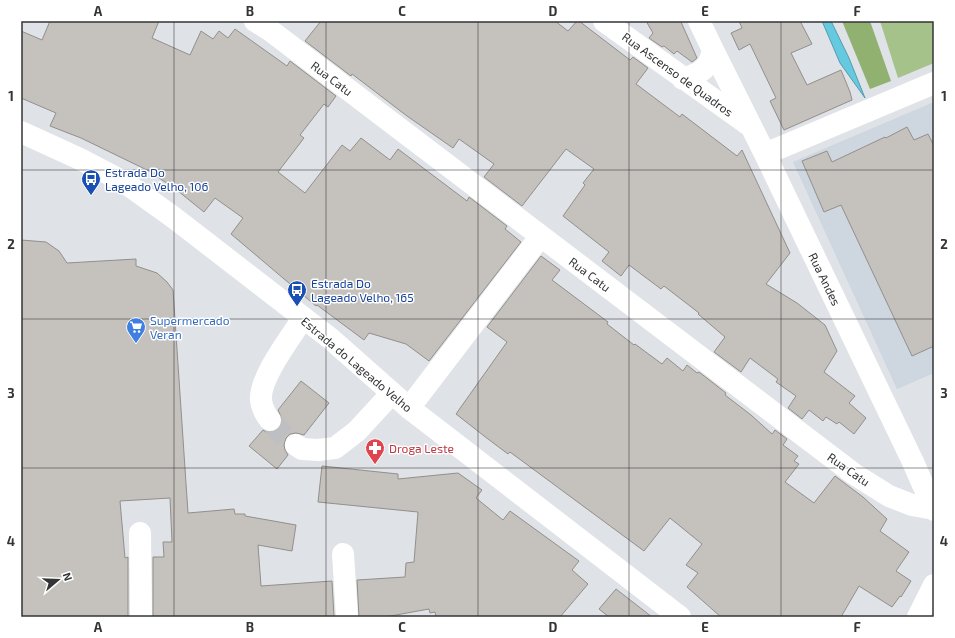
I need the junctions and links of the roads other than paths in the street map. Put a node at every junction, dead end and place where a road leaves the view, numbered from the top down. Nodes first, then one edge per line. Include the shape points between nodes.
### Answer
1 (256, 21) edge
2 (604, 21) edge
3 (699, 21) edge
4 (713, 50) junction
5 (683, 78) junction
6 (934, 83) edge
7 (752, 126) junction
8 (21, 132) edge
9 (765, 154) junction
10 (540, 237) junction
11 (303, 318) junction
12 (392, 393) junction
13 (409, 408) junction
14 (270, 420) tunnel mouth
15 (296, 445) tunnel mouth
16 (934, 510) edge
17 (140, 533) dead end
18 (344, 554) dead end
19 (934, 585) edge
20 (142, 617) edge
21 (347, 617) edge
22 (680, 617) edge
23 (918, 617) edge

1 - 10 street, Rua Catu
2 - 5 street, Rua Ascenso de Quadros
3 - 4 street, Rua Andes
4 - 5 street via 709,64 702,71
4 - 7 street, Rua Andes
5 - 7 street, Rua Ascenso de Quadros
6 - 9 street
7 - 9 street, Rua Andes
8 - 11 street, Estrada do Lageado Velho via 124,182
9 - 16 street, Rua Andes
10 - 13 street
10 - 16 street, Rua Catu via 854,474 889,496
11 - 12 street, Estrada do Lageado Velho
11 - 14 street via 266,378 261,399 264,412
12 - 13 street, Estrada do Lageado Velho
12 - 15 street via 357,431 335,448 302,449
13 - 22 street, Estrada do Lageado Velho
17 - 20 street
18 - 21 street
19 - 23 street

